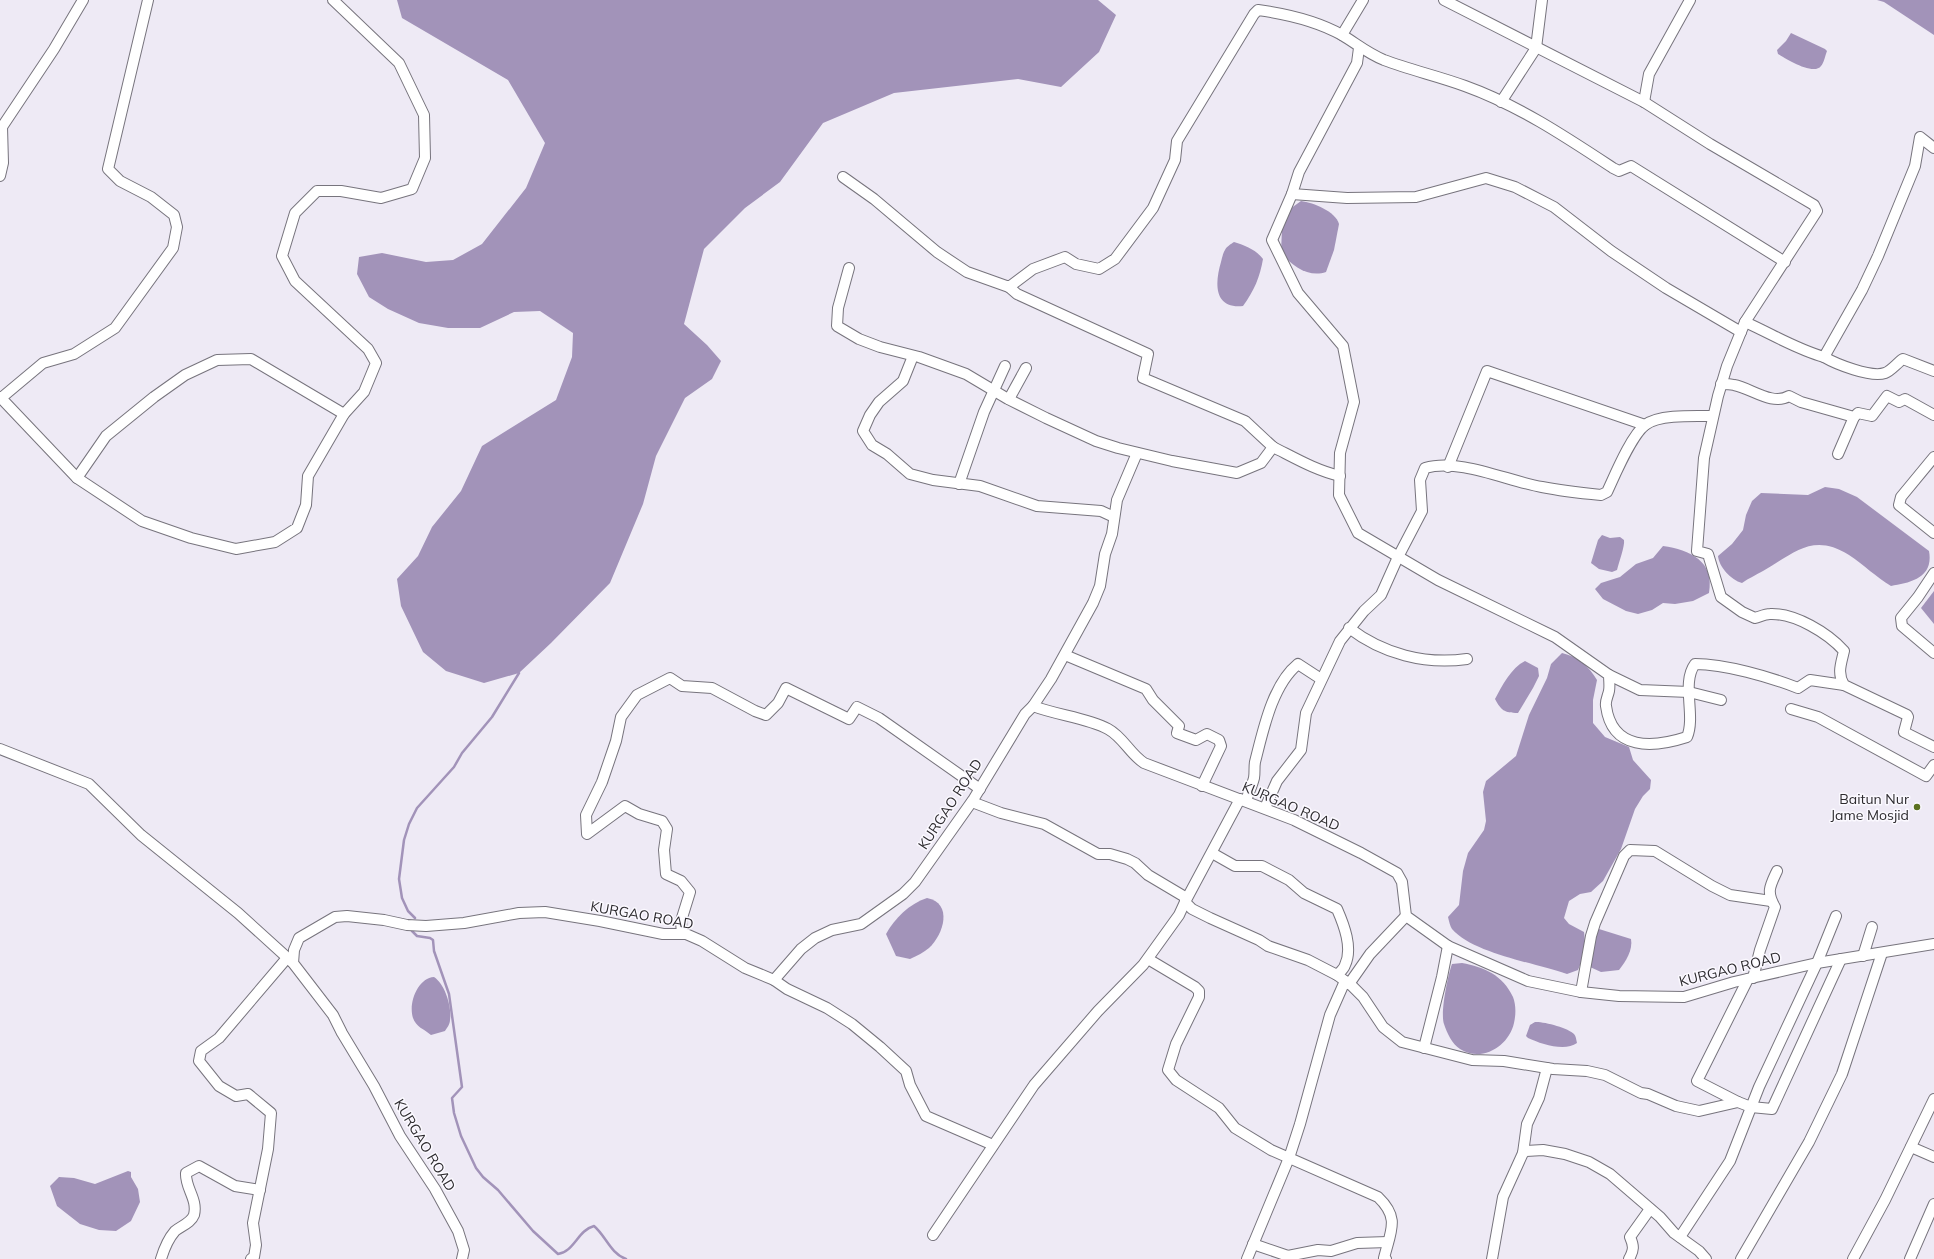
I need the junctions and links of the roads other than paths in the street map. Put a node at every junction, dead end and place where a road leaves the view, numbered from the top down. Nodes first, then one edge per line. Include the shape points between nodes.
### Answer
1 (83, 0) edge
2 (148, 0) edge
3 (333, 0) edge
4 (1363, 0) edge
5 (1444, 0) edge
6 (1542, 0) edge
7 (1690, 0) edge
8 (1342, 35) junction
9 (1359, 48) junction
10 (1536, 48) junction
11 (1501, 102) junction
12 (1644, 102) junction
13 (1, 127) edge
14 (1934, 148) edge
15 (0, 176) edge
16 (843, 177) dead end
17 (1292, 194) junction
18 (1785, 262) junction
19 (849, 268) dead end
20 (1009, 287) junction
21 (1745, 322) junction
22 (1741, 332) junction
23 (913, 356) junction
24 (1824, 357) junction
25 (1005, 366) dead end
26 (1026, 368) dead end
27 (1934, 371) edge
28 (1721, 384) junction
29 (995, 391) junction
30 (0, 398) edge
31 (1009, 399) junction
32 (344, 414) junction
33 (1934, 415) edge
34 (1712, 416) junction
35 (1854, 417) junction
36 (1645, 425) junction
37 (1273, 447) junction
38 (1137, 453) junction
39 (1838, 454) dead end
40 (1933, 460) edge
41 (1448, 466) junction
42 (1340, 476) junction
43 (77, 478) junction
44 (959, 484) junction
45 (1114, 517) junction
46 (1934, 533) edge
47 (1398, 557) junction
48 (1934, 573) edge
49 (1349, 628) junction
50 (1934, 653) edge
51 (1065, 655) junction
52 (1467, 659) dead end
53 (1609, 675) junction
54 (1321, 679) junction
55 (1844, 685) junction
56 (1690, 692) junction
57 (1721, 700) dead end
58 (1033, 706) junction
59 (1791, 709) dead end
60 (1934, 748) edge
61 (0, 749) edge
62 (1934, 765) edge
63 (1202, 786) junction
64 (980, 788) junction
65 (1243, 800) junction
66 (972, 802) junction
67 (1265, 808) junction
68 (1212, 853) junction
69 (1777, 871) dead end
70 (1771, 901) junction
71 (1185, 902) junction
72 (1406, 916) junction
73 (1836, 916) dead end
74 (1872, 927) dead end
75 (682, 934) junction
76 (1934, 944) edge
77 (1448, 946) junction
78 (1882, 953) junction
79 (1863, 956) junction
80 (1148, 959) junction
81 (1841, 959) junction
82 (290, 961) junction
83 (1817, 963) junction
84 (1750, 978) junction
85 (774, 980) junction
86 (1344, 980) junction
87 (1581, 992) junction
88 (1424, 1048) junction
89 (1547, 1068) junction
90 (1738, 1102) junction
91 (1933, 1104) edge
92 (1751, 1108) junction
93 (994, 1145) junction
94 (1911, 1147) junction
95 (1523, 1154) junction
96 (1934, 1157) edge
97 (1289, 1158) junction
98 (260, 1190) junction
99 (1934, 1204) edge
100 (1650, 1209) junction
101 (933, 1235) dead end
102 (1680, 1237) junction
103 (1388, 1242) junction
104 (1253, 1244) junction
105 (161, 1259) edge
106 (251, 1259) edge
107 (462, 1259) edge
108 (1247, 1259) edge
109 (1386, 1259) edge
110 (1492, 1259) edge
111 (1629, 1259) edge
112 (1706, 1259) edge
113 (1741, 1259) edge
114 (1853, 1259) edge
115 (1910, 1259) edge

1 - 13 street via 54,49
2 - 30 street via 108,169 120,181 151,197 174,215 177,227 173,248 115,328 74,354 43,363
3 - 32 street via 399,63 424,115 425,158 412,189 381,198 341,191 317,191 295,213 282,256 295,281 368,348 376,363 364,392
4 - 8 street
5 - 10 street
6 - 10 street
7 - 12 street via 1649,74
8 - 9 street
8 - 20 street via 1286,14 1258,10 1177,141 1175,160 1153,208 1115,258 1099,269 1076,264 1065,257 1033,270
9 - 11 street via 1383,59 1465,86
9 - 17 street via 1357,63 1299,172
10 - 11 street
10 - 12 street
11 - 18 street via 1522,111 1619,171 1631,166
12 - 18 street via 1814,205 1817,211
13 - 15 street via 3,163
14 - 24 street via 1920,137 1915,166 1878,256
16 - 20 street via 874,198 937,252 967,272
17 - 22 street via 1354,198 1416,197 1486,178 1515,187 1554,207 1611,251 1666,288
17 - 42 street via 1272,240 1298,293 1343,346 1354,402 1340,453
18 - 21 street
19 - 23 street via 838,308 837,326 859,339
20 - 37 street via 1017,294 1148,354 1143,378 1245,421
21 - 22 street
21 - 24 street via 1786,343
22 - 28 street
23 - 29 street via 966,374
23 - 44 street via 903,381 879,402 863,431 872,445 910,474
24 - 27 street via 1836,364 1874,374 1885,373 1902,359
25 - 29 street
26 - 31 street
28 - 34 street
28 - 35 street via 1735,385 1768,398 1784,399 1789,396 1801,402
29 - 31 street
29 - 44 street via 984,412
30 - 43 street
31 - 38 street via 1096,441
32 - 43 street via 251,358 217,360 185,375 106,436
32 - 43 street via 308,476 306,505 297,528 275,542 236,548 191,538 142,521
33 - 35 street via 1905,399 1899,402 1887,396 1872,416 1858,413
34 - 36 street via 1684,416 1657,420
34 - 55 street via 1704,458 1697,551 1708,554 1721,597 1742,612 1755,618 1769,614 1798,619 1836,642 1844,651 1839,670
35 - 39 street
36 - 41 street via 1633,440 1607,492 1600,496 1542,487
36 - 41 street via 1487,371
37 - 38 street via 1261,463 1237,473
37 - 42 street via 1306,464
38 - 45 street via 1116,500
40 - 46 street via 1899,505
41 - 47 street via 1436,465 1425,468 1420,480 1422,511
42 - 47 street via 1339,495 1358,533
44 - 45 street via 980,486 1037,506 1101,511
45 - 51 street via 1100,586
47 - 49 street via 1381,594
47 - 53 street via 1438,580 1555,637
48 - 50 street via 1901,618 1902,626
49 - 52 street via 1375,646 1395,653 1433,662
49 - 54 street
51 - 58 street
51 - 63 street via 1146,689 1153,700 1179,726 1177,733 1196,740 1207,734 1219,740 1221,746
53 - 56 street via 1640,690
53 - 56 street via 1606,704 1610,721 1619,735 1644,745 1664,744 1687,738 1691,728
54 - 65 street via 1298,664 1288,672 1266,721 1254,778
54 - 67 street via 1306,713 1301,750 1277,781
55 - 56 street via 1810,680 1798,688 1728,668 1695,664 1691,670
55 - 60 street via 1907,715 1904,732
56 - 57 street
58 - 63 street, KURGAO ROAD via 1107,729 1118,737 1137,759
58 - 64 street, KURGAO ROAD via 1025,714
59 - 62 street via 1818,717 1926,776
61 - 82 street via 89,784 141,835 238,913
63 - 65 street, KURGAO ROAD
64 - 66 street, KURGAO ROAD
64 - 75 street via 879,718 857,707 849,719 786,688 778,703 766,715 712,688 682,686 670,678 638,695 621,717 602,782 586,815 587,834 625,806 662,822 667,829 664,850 666,874 681,881 690,892 681,921
65 - 67 street, KURGAO ROAD
65 - 68 street
66 - 71 street via 1001,813 1044,824 1098,854 1110,854 1127,859 1185,897
66 - 85 street, KURGAO ROAD via 922,873 903,894 861,924 832,930 815,938 801,948
67 - 72 street, KURGAO ROAD via 1397,873 1402,882
68 - 71 street
68 - 86 street via 1235,866 1262,866 1289,880 1304,893 1337,909 1344,926 1348,951
69 - 70 street via 1769,890
70 - 84 street via 1775,907
70 - 87 street via 1730,895 1655,851 1630,850 1624,856 1595,923
71 - 80 street via 1179,915
71 - 86 street via 1192,909 1210,918 1268,946 1308,960
72 - 77 street, KURGAO ROAD
72 - 86 street
73 - 83 street
74 - 79 street
75 - 82 street, KURGAO ROAD via 663,934 545,912 519,913 464,924 426,926 346,916 335,917 299,938
75 - 85 street, KURGAO ROAD via 702,941 745,968
76 - 78 street, KURGAO ROAD
77 - 87 street, KURGAO ROAD via 1528,981
77 - 88 street
78 - 79 street, KURGAO ROAD
78 - 113 street via 1842,1074 1810,1142
79 - 81 street, KURGAO ROAD
80 - 93 street via 1129,982 1098,1011 1034,1085
80 - 97 street via 1199,991 1199,997 1176,1044 1168,1070 1176,1080 1219,1108 1234,1128
81 - 83 street, KURGAO ROAD
81 - 92 street via 1772,1108
82 - 98 street via 219,1038 202,1052 199,1061 219,1086 236,1096 248,1094 271,1113 268,1149
82 - 107 street, KURGAO ROAD via 332,1015 400,1136 435,1189 461,1240 464,1250
83 - 84 street, KURGAO ROAD
83 - 92 street via 1775,1050
84 - 87 street, KURGAO ROAD via 1684,997 1619,996
84 - 90 street via 1697,1081
85 - 93 street via 827,1008 880,1047 906,1071 910,1085 926,1116
86 - 88 street via 1362,997 1392,1036 1402,1042
86 - 97 street via 1330,1015
88 - 89 street via 1472,1060 1504,1060
89 - 90 street via 1605,1075 1642,1093 1676,1106 1699,1111
89 - 95 street via 1539,1098 1527,1124
90 - 92 street
91 - 94 street
92 - 102 street via 1730,1161
93 - 101 street
94 - 96 street
94 - 114 street
95 - 100 street via 1526,1151 1543,1150 1589,1162 1610,1174
95 - 110 street via 1503,1197
97 - 103 street via 1378,1197 1388,1207 1393,1218
97 - 104 street
98 - 105 street via 235,1186 199,1166 186,1173 185,1181 194,1197 194,1215 186,1225 176,1230 165,1246
98 - 106 street via 254,1223 256,1245 254,1257
99 - 115 street
100 - 102 street
100 - 111 street via 1630,1237 1634,1250
102 - 112 street
103 - 104 street via 1357,1243 1331,1251 1318,1250 1288,1256
103 - 109 street via 1384,1258
104 - 108 street

